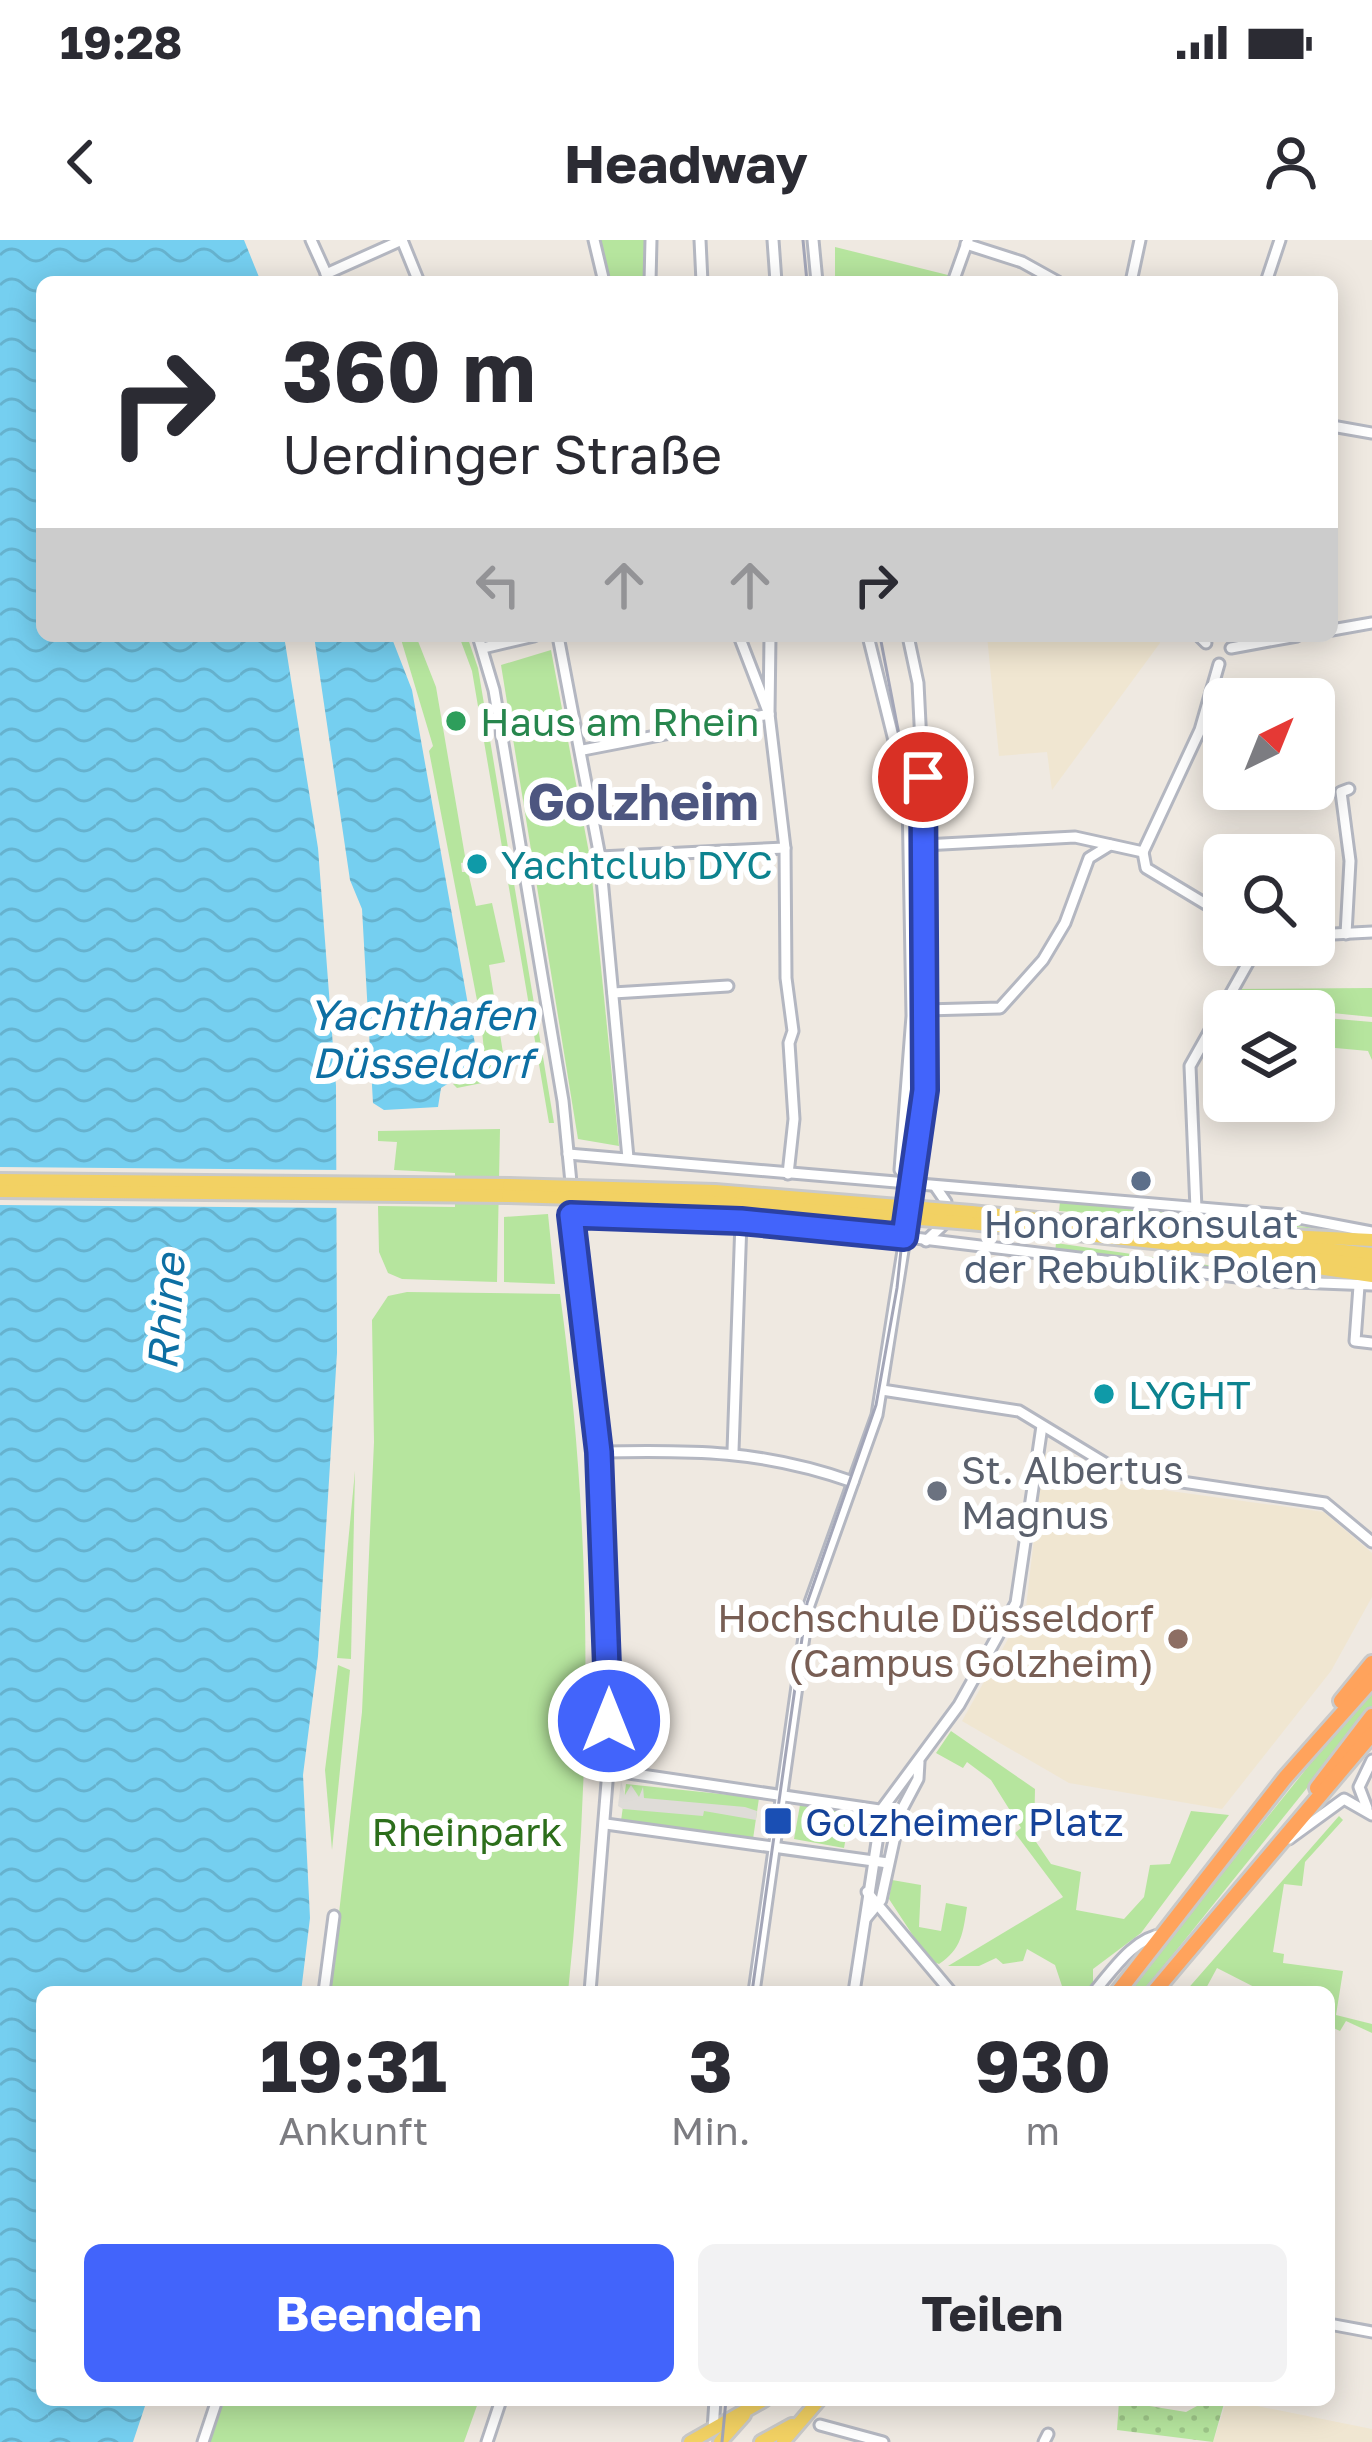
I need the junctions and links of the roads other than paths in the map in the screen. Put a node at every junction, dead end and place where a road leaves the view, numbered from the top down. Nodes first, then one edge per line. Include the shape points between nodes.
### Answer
1 (311, 240) edge
2 (368, 240) edge
3 (402, 240) edge
4 (595, 240) edge
5 (651, 240) edge
6 (700, 240) edge
7 (773, 240) edge
8 (813, 240) edge
9 (1140, 240) edge
10 (1280, 240) edge
11 (967, 242) edge
12 (374, 253) junction
13 (327, 276) edge
14 (332, 276) edge
15 (417, 276) edge
16 (603, 276) edge
17 (651, 276) edge
18 (702, 276) edge
19 (776, 276) edge
20 (816, 276) edge
21 (955, 276) edge
22 (1047, 276) edge
23 (1132, 276) edge
24 (1268, 276) edge
25 (1338, 427) edge
26 (1372, 433) edge
27 (1372, 623) edge
28 (1338, 629) edge
29 (480, 642) edge
30 (508, 642) edge
31 (559, 642) edge
32 (741, 642) edge
33 (770, 642) edge
34 (869, 642) edge
35 (909, 642) edge
36 (1264, 642) edge
37 (483, 648) junction
38 (1231, 648) dead end
39 (1219, 664) dead end
40 (770, 714) junction
41 (583, 751) junction
42 (1349, 788) dead end
43 (924, 845) junction
44 (1110, 845) junction
45 (785, 848) junction
46 (1143, 851) junction
47 (600, 856) junction
48 (1203, 902) edge
49 (1372, 932) edge
50 (1335, 934) edge
51 (1346, 934) junction
52 (1246, 966) edge
53 (728, 986) dead end
54 (613, 993) junction
55 (925, 1010) junction
56 (568, 1154) junction
57 (628, 1158) junction
58 (788, 1174) junction
59 (839, 1179) junction
60 (0, 1180) edge
61 (910, 1184) junction
62 (935, 1186) junction
63 (508, 1190) junction
64 (0, 1191) edge
65 (1196, 1209) junction
66 (571, 1215) junction
67 (970, 1218) junction
68 (741, 1221) junction
69 (832, 1228) junction
70 (1197, 1235) junction
71 (1372, 1236) edge
72 (904, 1237) junction
73 (926, 1241) junction
74 (1219, 1249) junction
75 (1372, 1253) edge
76 (1372, 1265) edge
77 (1372, 1281) edge
78 (1359, 1286) junction
79 (1372, 1343) edge
80 (881, 1390) junction
81 (1042, 1426) junction
82 (733, 1450) junction
83 (599, 1452) junction
84 (853, 1482) junction
85 (1372, 1542) edge
86 (1372, 1663) edge
87 (1372, 1680) edge
88 (1372, 1716) edge
89 (1372, 1734) edge
90 (1372, 1760) edge
91 (919, 1762) junction
92 (608, 1770) junction
93 (1286, 1778) junction
94 (782, 1796) junction
95 (882, 1809) junction
96 (900, 1813) junction
97 (1371, 1814) edge
98 (1294, 1822) junction
99 (606, 1824) junction
100 (775, 1849) junction
101 (1266, 1856) junction
102 (873, 1861) junction
103 (887, 1863) junction
104 (867, 1892) junction
105 (877, 1907) junction
106 (334, 1916) dead end
107 (866, 1918) junction
108 (1164, 1934) junction
109 (325, 1986) edge
110 (591, 1986) edge
111 (755, 1986) edge
112 (855, 1986) edge
113 (946, 1986) edge
114 (1099, 1986) edge
115 (1123, 1986) edge
116 (1159, 1986) edge
117 (1335, 2325) edge
118 (1372, 2332) edge
119 (215, 2406) edge
120 (500, 2406) edge
121 (715, 2406) edge
122 (735, 2406) edge
123 (756, 2406) edge
124 (813, 2406) edge
125 (807, 2413) junction
126 (738, 2419) junction
127 (820, 2425) dead end
128 (714, 2438) edge
129 (202, 2442) edge
130 (487, 2442) edge
131 (690, 2442) edge
132 (736, 2442) edge
133 (760, 2442) edge
134 (783, 2442) edge
135 (883, 2442) edge

1 - 13 street
2 - 12 street
3 - 12 street
3 - 15 street
4 - 16 street
5 - 17 street
6 - 18 street
7 - 19 street
8 - 20 street
9 - 23 street
10 - 24 street
11 - 21 street
11 - 22 street
12 - 14 street
25 - 26 street
27 - 28 street
29 - 37 street
30 - 37 street
31 - 41 street
32 - 40 street
33 - 40 street
34 - 61 street via 908,797 912,1016 901,1170
35 - 43 street
36 - 38 street
37 - 56 street
39 - 46 street via 1200,730
40 - 41 street
40 - 45 street
41 - 47 street
42 - 51 street via 1341,792 1350,861
43 - 44 street via 1068,837
43 - 55 street
44 - 46 street
44 - 55 street via 1089,858 1065,923 1000,1009
45 - 47 street
45 - 58 street via 785,978 794,1031
46 - 48 street via 1146,868
47 - 54 street
49 - 51 street
50 - 51 street
52 - 65 street via 1190,1066
53 - 54 street
54 - 57 street
55 - 61 street via 925,1090
56 - 57 street
56 - 66 street
57 - 58 street
58 - 59 street
59 - 61 street
59 - 69 street via 827,1194
60 - 63 main road
61 - 62 street
61 - 72 street
62 - 65 street
62 - 73 street via 947,1221
63 - 64 main road
63 - 67 main road, bridge
65 - 71 street via 1309,1218
66 - 68 street
66 - 83 street
67 - 70 main road
67 - 74 main road
68 - 69 street
68 - 82 street
69 - 72 street
70 - 71 main road
70 - 75 main road
72 - 73 street
72 - 80 street
73 - 78 street
74 - 76 main road
74 - 77 main road
77 - 78 street
78 - 79 street via 1355,1341
80 - 81 street via 1001,1405
80 - 84 street
81 - 85 street via 1121,1473 1324,1503
81 - 91 street via 1016,1603
82 - 83 street
82 - 84 street
83 - 92 street
84 - 94 street via 808,1608
86 - 93 highway
87 - 93 highway
88 - 98 highway
89 - 98 highway
90 - 97 street via 1359,1786
91 - 95 street
91 - 96 street
92 - 94 street
92 - 99 street
93 - 108 highway
94 - 95 street
94 - 100 street
95 - 96 street
95 - 102 street
96 - 103 street
97 - 101 street via 1344,1798
98 - 101 highway
99 - 100 street
99 - 110 street
100 - 102 street
100 - 111 street
101 - 116 highway
102 - 103 street
102 - 104 street
103 - 105 street
104 - 105 street
104 - 107 street
105 - 107 street
105 - 113 street
106 - 109 street
107 - 112 street
108 - 114 street via 1128,1954
108 - 115 highway
117 - 118 street
119 - 129 street
120 - 130 street
121 - 128 street
122 - 126 street
123 - 126 main road
124 - 125 main road
125 - 133 main road
125 - 134 main road
126 - 128 main road
126 - 132 main road
127 - 135 street
128 - 131 main road

